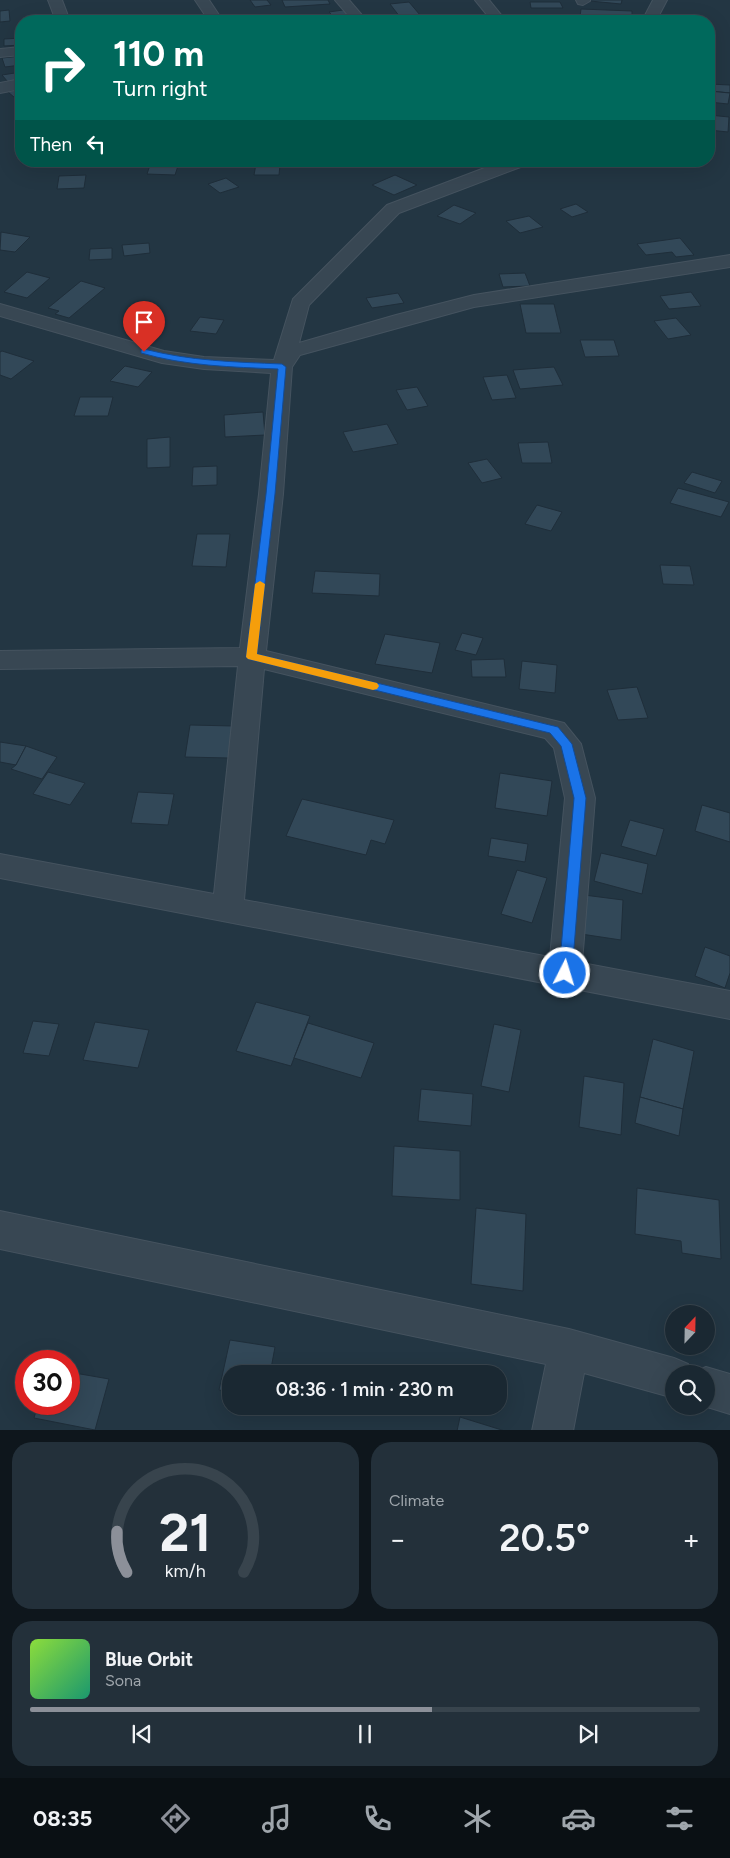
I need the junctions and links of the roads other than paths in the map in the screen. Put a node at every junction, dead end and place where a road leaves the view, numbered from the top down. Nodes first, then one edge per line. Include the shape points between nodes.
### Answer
1 (55, 0) edge
2 (202, 0) edge
3 (342, 0) edge
4 (482, 0) edge
5 (660, 0) edge
6 (61, 15) edge
7 (212, 15) edge
8 (355, 15) edge
9 (494, 15) edge
10 (652, 15) edge
11 (15, 52) edge
12 (0, 53) edge
13 (15, 85) edge
14 (0, 88) edge
15 (479, 167) edge
16 (730, 260) edge
17 (0, 310) edge
18 (282, 367) junction
19 (252, 657) junction
20 (0, 660) edge
21 (0, 866) edge
22 (228, 909) junction
23 (565, 973) junction
24 (730, 1005) edge
25 (0, 1230) edge
26 (569, 1349) junction
27 (665, 1376) edge
28 (715, 1390) edge
29 (730, 1394) edge
30 (552, 1430) edge

1 - 6 street
2 - 7 street
3 - 8 street
4 - 9 street
5 - 10 street
11 - 12 street
13 - 14 street
15 - 18 street via 392,210 300,303
16 - 18 street via 474,301 293,351
17 - 18 street via 162,357
18 - 19 street
19 - 20 street
19 - 22 street
19 - 23 street via 554,730 567,744 580,798
21 - 22 street
22 - 23 street
23 - 24 street
25 - 26 street
26 - 27 street
26 - 30 street
28 - 29 street

